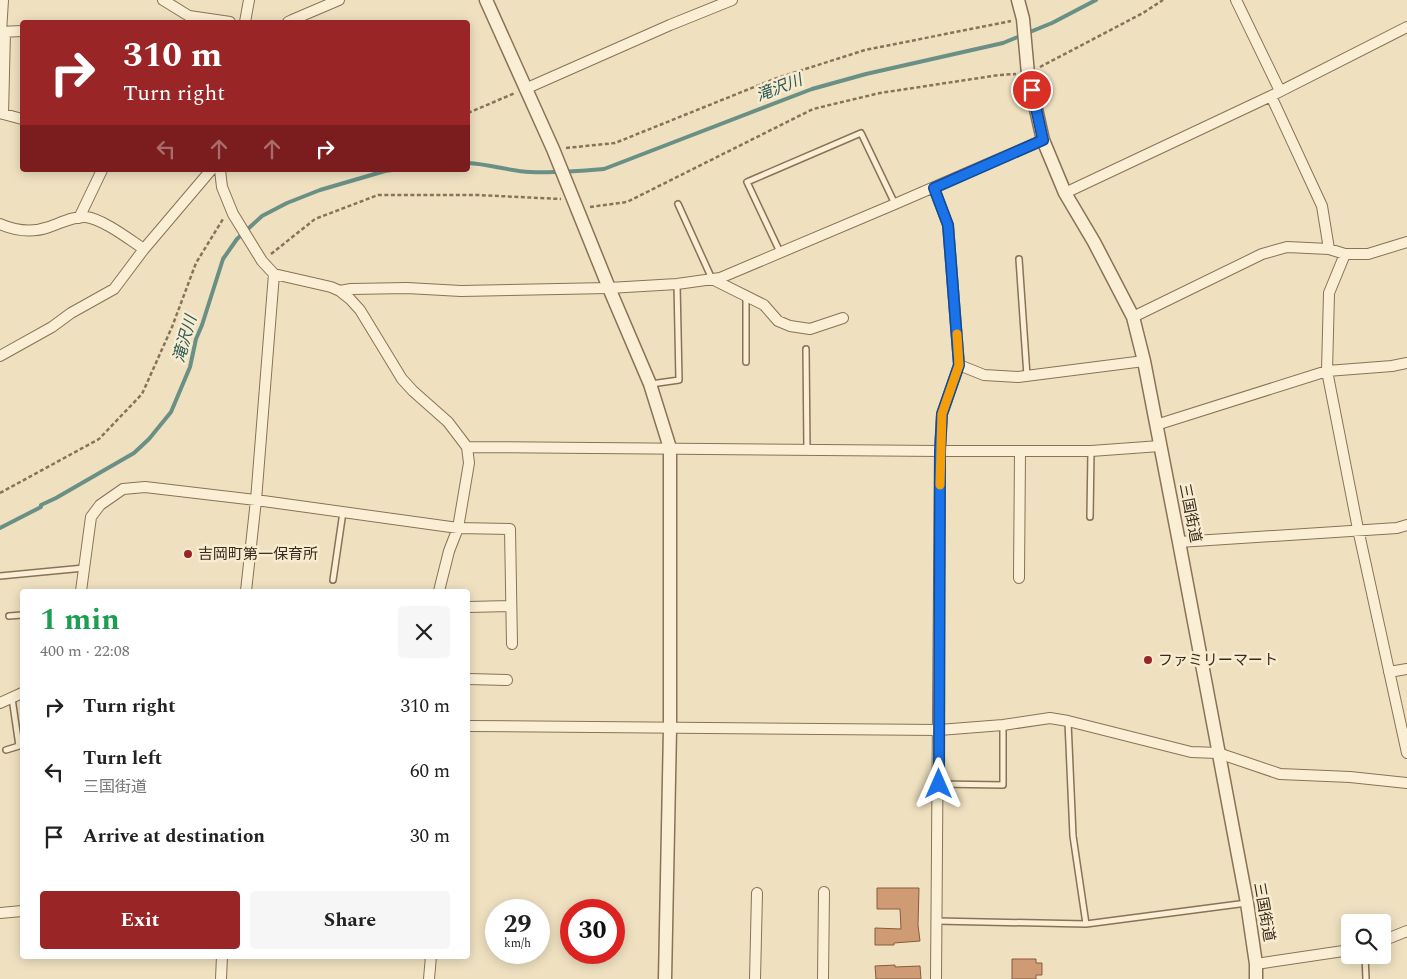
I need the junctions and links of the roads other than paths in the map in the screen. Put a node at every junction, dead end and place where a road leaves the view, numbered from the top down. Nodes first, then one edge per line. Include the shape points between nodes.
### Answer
1 (3, 0) edge
2 (164, 0) edge
3 (249, 0) edge
4 (339, 0) edge
5 (486, 0) edge
6 (732, 0) edge
7 (1018, 0) edge
8 (1236, 0) edge
9 (216, 20) edge
10 (245, 20) edge
11 (292, 20) edge
12 (1407, 27) edge
13 (20, 31) edge
14 (2, 32) edge
15 (525, 89) junction
16 (1275, 94) junction
17 (2, 114) edge
18 (20, 118) edge
19 (1043, 140) junction
20 (101, 172) edge
21 (209, 172) edge
22 (220, 172) edge
23 (934, 188) junction
24 (1065, 192) junction
25 (678, 204) dead end
26 (895, 204) junction
27 (79, 218) junction
28 (0, 224) edge
29 (1407, 242) edge
30 (144, 249) junction
31 (1328, 249) junction
32 (780, 252) junction
33 (1345, 254) junction
34 (1019, 259) dead end
35 (274, 274) junction
36 (712, 279) junction
37 (677, 284) junction
38 (609, 288) junction
39 (340, 291) junction
40 (746, 295) junction
41 (843, 318) dead end
42 (1134, 318) junction
43 (806, 349) dead end
44 (0, 356) edge
45 (1144, 360) junction
46 (746, 362) dead end
47 (1407, 363) edge
48 (959, 365) junction
49 (1327, 371) junction
50 (1027, 376) junction
51 (650, 384) junction
52 (1156, 425) junction
53 (1160, 446) junction
54 (467, 447) junction
55 (670, 448) junction
56 (807, 450) junction
57 (940, 451) junction
58 (1091, 451) junction
59 (1020, 452) junction
60 (256, 500) junction
61 (343, 512) junction
62 (1090, 517) dead end
63 (1407, 525) edge
64 (458, 528) junction
65 (1358, 529) junction
66 (1179, 542) junction
67 (84, 568) junction
68 (0, 576) edge
69 (1019, 578) dead end
70 (333, 580) dead end
71 (81, 589) edge
72 (246, 589) edge
73 (440, 589) edge
74 (511, 606) junction
75 (470, 607) edge
76 (20, 615) edge
77 (9, 616) dead end
78 (512, 644) dead end
79 (1407, 669) edge
80 (1389, 672) junction
81 (470, 680) edge
82 (508, 680) dead end
83 (20, 694) edge
84 (12, 698) junction
85 (0, 703) edge
86 (1068, 721) junction
87 (1002, 725) junction
88 (470, 726) edge
89 (670, 729) junction
90 (939, 730) junction
91 (6, 750) dead end
92 (1218, 753) junction
93 (1407, 753) edge
94 (1407, 783) edge
95 (939, 784) junction
96 (824, 892) dead end
97 (757, 893) dead end
98 (1247, 903) junction
99 (20, 911) edge
100 (0, 913) edge
101 (937, 921) junction
102 (1086, 924) junction
103 (1407, 930) edge
104 (1391, 937) edge
105 (1341, 951) edge
106 (222, 959) edge
107 (431, 959) edge
108 (1256, 964) junction
109 (1365, 964) edge
110 (221, 979) edge
111 (429, 979) edge
112 (665, 979) edge
113 (755, 979) edge
114 (823, 979) edge
115 (936, 979) edge
116 (1256, 979) edge
117 (1366, 979) edge

1 - 14 street
2 - 9 street via 189,16
3 - 10 street
4 - 11 street
5 - 15 street
6 - 15 street
7 - 19 street, 三国街道 via 1028,74
8 - 16 street
12 - 16 street
13 - 14 street
14 - 17 street
15 - 38 street
16 - 24 street
16 - 31 street via 1322,206
17 - 18 street
19 - 23 street
19 - 24 street, 三国街道
20 - 27 street
21 - 30 street
22 - 35 street via 222,187 232,211 262,261
23 - 26 street
23 - 48 street via 948,225
24 - 42 street, 三国街道
25 - 36 lane
26 - 32 street
26 - 32 lane via 860,133 747,182
27 - 28 street via 27,231
27 - 30 street via 88,217 108,225
29 - 33 street via 1368,254
30 - 44 street via 114,289
31 - 33 street
31 - 42 street via 1288,247 1262,254
32 - 36 street
33 - 49 street via 1329,293
34 - 50 lane
35 - 39 street
35 - 60 street
36 - 37 street
36 - 40 street
37 - 38 street
37 - 51 lane via 679,380
38 - 39 street
38 - 51 street
39 - 54 street via 360,310 412,392 448,422
40 - 41 street via 764,305 778,321 790,326 810,329
40 - 46 lane
42 - 45 street, 三国街道
43 - 56 lane
45 - 50 street
45 - 52 street, 三国街道
47 - 49 street
48 - 50 street via 984,375
48 - 57 street via 942,414
49 - 52 street
49 - 65 street
51 - 55 street
52 - 53 street, 三国街道
53 - 58 street
53 - 66 street, 三国街道
54 - 55 street
54 - 64 street via 468,463
55 - 56 street
55 - 89 street
56 - 57 street
57 - 59 street
57 - 90 street
58 - 59 street
58 - 62 lane
59 - 69 street
60 - 61 street
60 - 67 street via 144,487 123,489 100,505 91,517
60 - 72 street
61 - 64 street
61 - 70 lane
63 - 65 street
64 - 73 street
64 - 74 street via 510,529
65 - 66 street
65 - 80 street
66 - 92 street, 三国街道
67 - 68 lane
67 - 71 street
74 - 75 street
74 - 78 street
76 - 77 lane
79 - 80 street
80 - 93 street
81 - 82 street
83 - 84 street
84 - 85 street
84 - 91 lane via 20,746
86 - 87 street via 1050,718
86 - 92 street via 1191,752
86 - 102 lane via 1073,836
87 - 90 street
87 - 95 lane via 1003,785
88 - 89 street
89 - 90 street
89 - 112 street
90 - 95 street
92 - 94 street via 1280,774
92 - 98 street, 三国街道
95 - 101 street
96 - 114 street
97 - 113 street
98 - 102 lane
98 - 108 street, 三国街道
99 - 100 street
101 - 102 lane
101 - 115 street
103 - 104 street
105 - 108 street
106 - 110 street
107 - 111 street
108 - 116 street, 三国街道
109 - 117 lane

